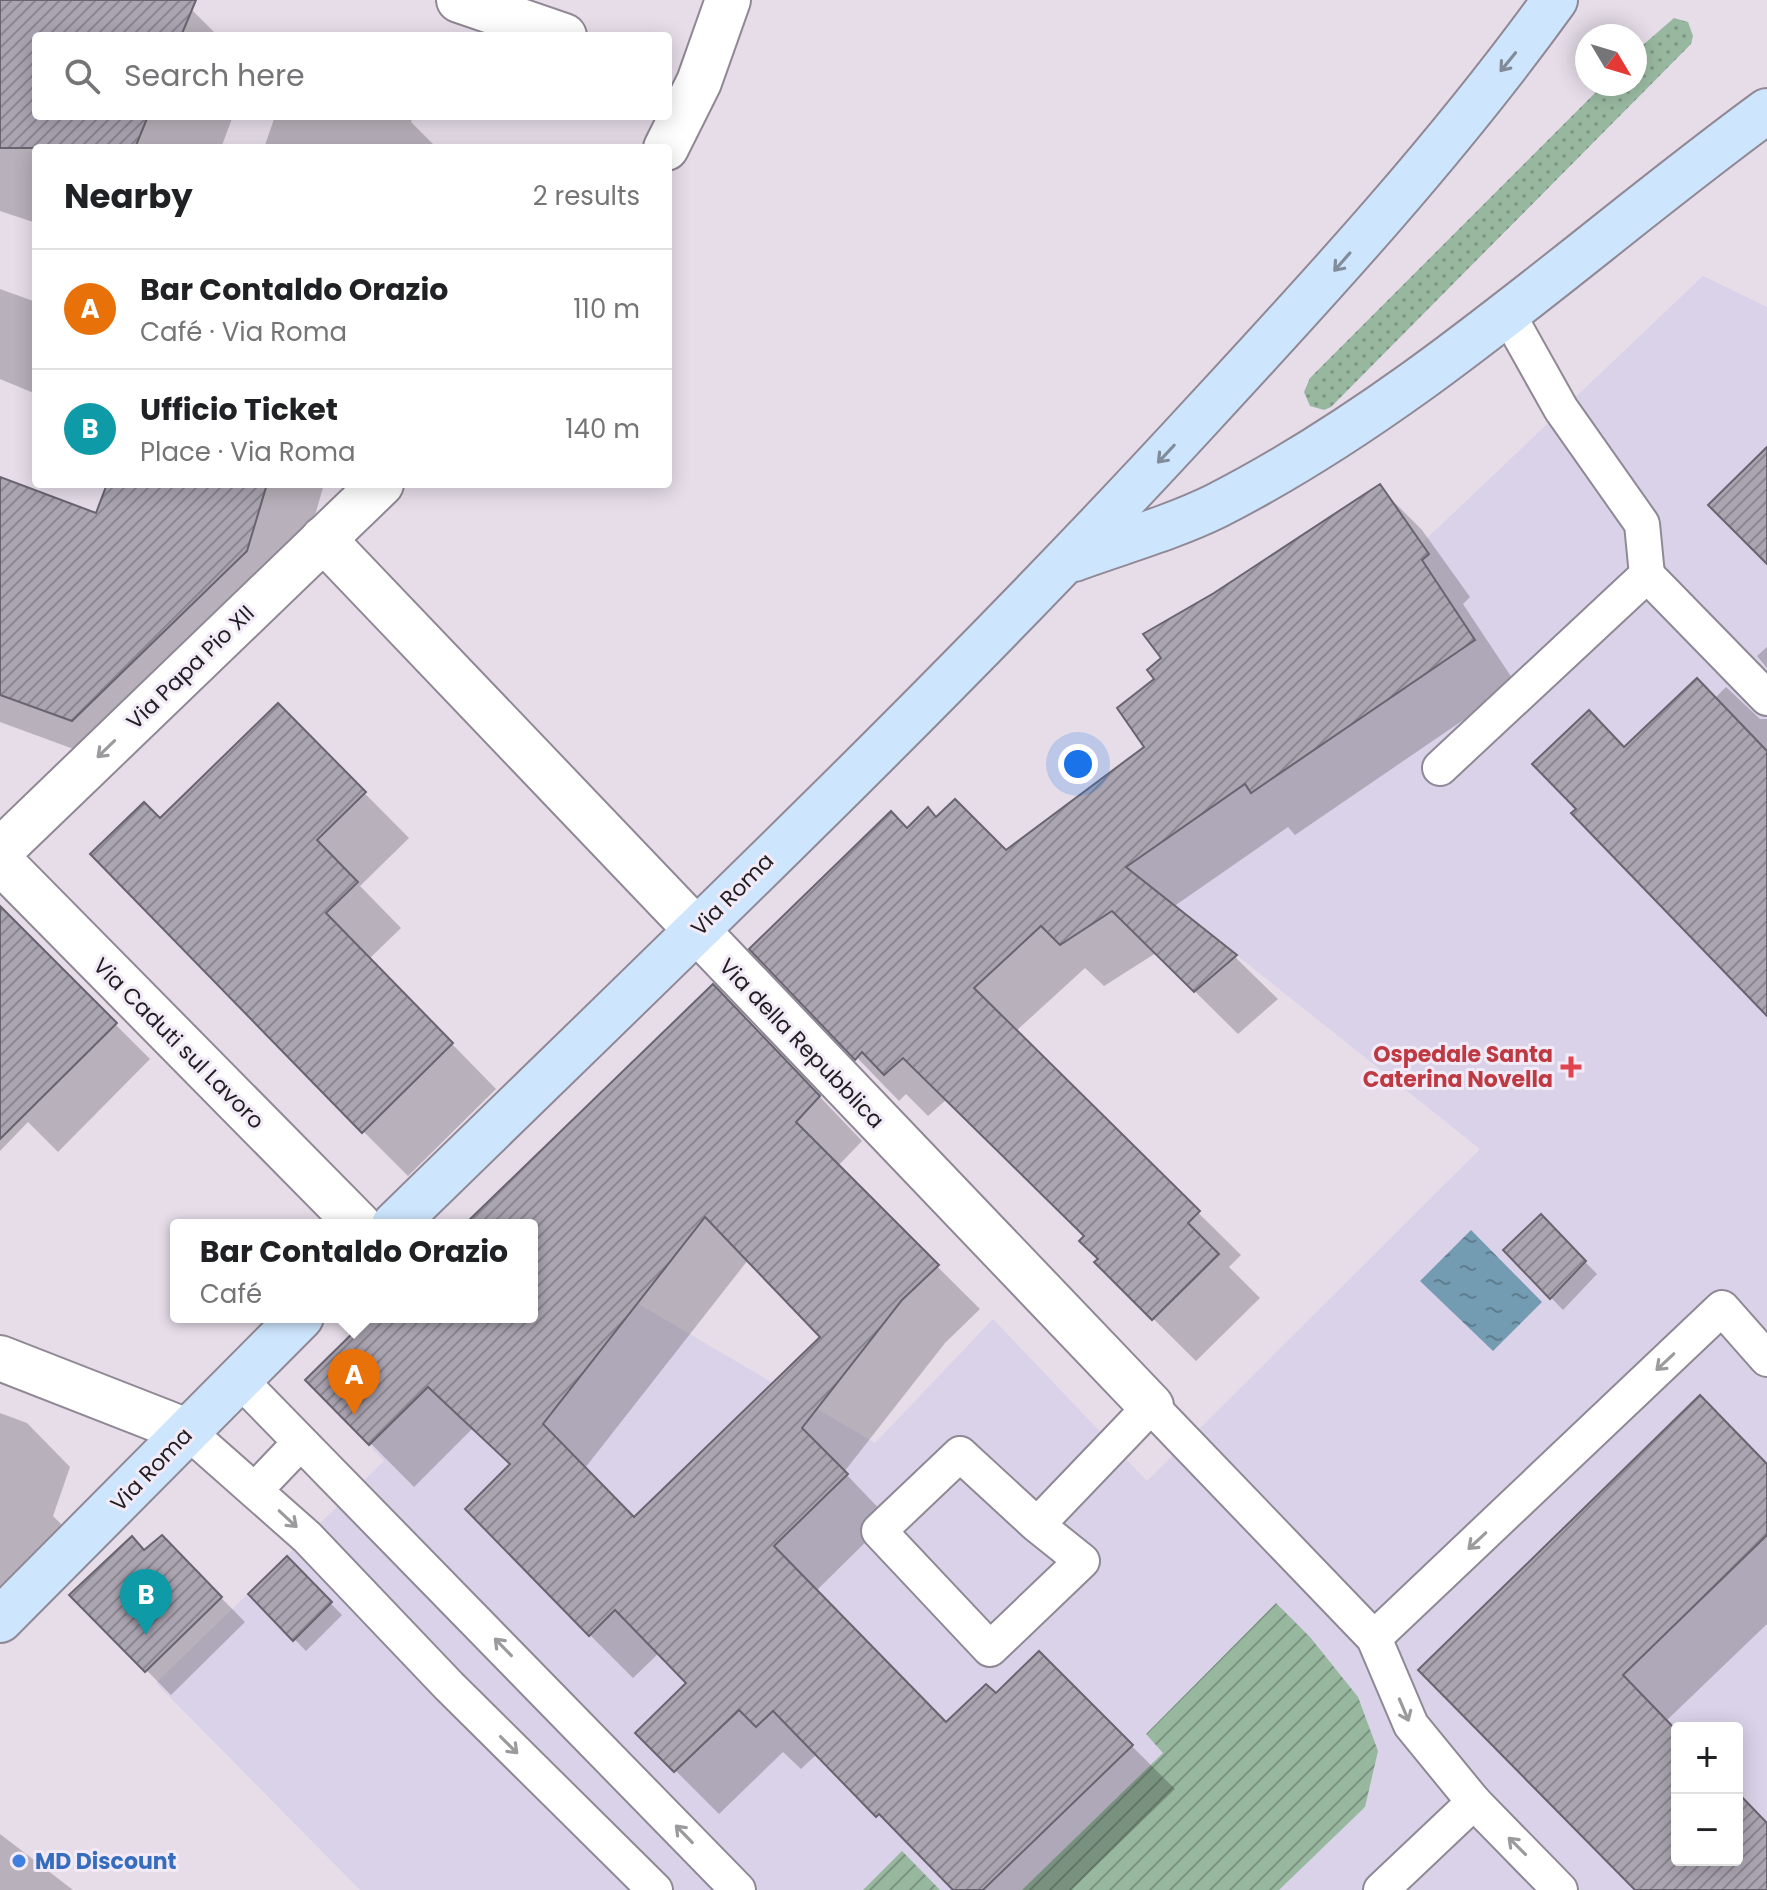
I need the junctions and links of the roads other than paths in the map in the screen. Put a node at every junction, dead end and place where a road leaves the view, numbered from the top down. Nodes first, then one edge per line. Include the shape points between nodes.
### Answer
1 (459, 0) edge
2 (728, 0) edge
3 (1555, 0) edge
4 (552, 32) edge
5 (683, 77) edge
6 (1767, 111) edge
7 (667, 144) edge
8 (1506, 311) junction
9 (377, 488) edge
10 (323, 539) junction
11 (1068, 561) junction
12 (1647, 575) junction
13 (1767, 698) edge
14 (1440, 768) dead end
15 (0, 851) edge
16 (0, 861) edge
17 (695, 931) junction
18 (353, 1219) edge
19 (400, 1219) edge
20 (295, 1323) edge
21 (0, 1358) edge
22 (1767, 1359) edge
23 (239, 1379) junction
24 (1151, 1406) junction
25 (187, 1431) junction
26 (300, 1443) junction
27 (256, 1489) junction
28 (1037, 1525) junction
29 (0, 1620) edge
30 (1374, 1638) junction
31 (1474, 1802) junction
32 (655, 1890) edge
33 (738, 1890) edge
34 (1381, 1890) edge
35 (1560, 1890) edge

1 - 4 street
2 - 5 street
3 -> 11 main road, Via Roma via 1315,293
5 - 7 street
6 - 8 main road
8 - 11 main road via 1358,423 1214,507
8 - 12 lane via 1561,409 1642,524
9 - 10 street, Via Papa Pio XII
10 -> 15 street, Via Papa Pio XII
10 - 17 street, Via della Repubblica
11 - 17 main road, Via Roma
12 - 13 lane
12 - 14 lane
16 - 18 street, Via Caduti sul Lavoro
17 - 19 main road, Via Roma
17 - 24 street, Via della Repubblica
20 - 23 main road, Via Roma
21 - 25 street
22 -> 30 lane via 1722,1308
23 - 25 main road, Via Roma
23 - 26 lane
24 - 28 lane
24 - 30 lane
25 - 27 lane
25 - 29 main road, Via Roma
26 - 27 lane
33 -> 26 lane
27 -> 32 lane
28 - 28 lane via 960,1454 879,1531 990,1649 1082,1561
30 -> 31 lane via 1411,1725
31 - 34 lane
35 -> 31 lane

